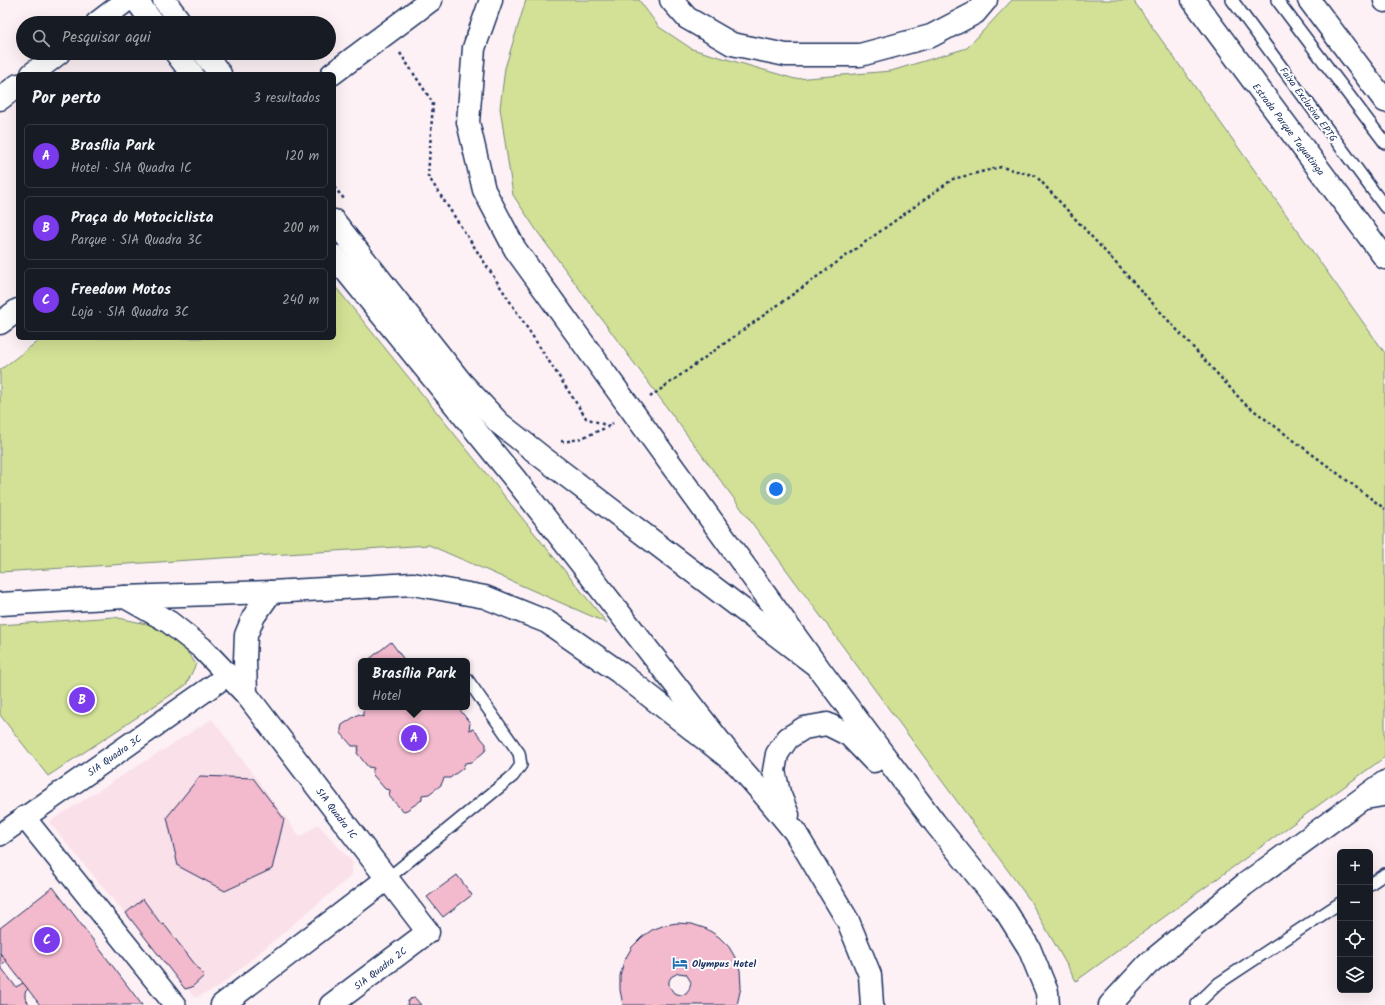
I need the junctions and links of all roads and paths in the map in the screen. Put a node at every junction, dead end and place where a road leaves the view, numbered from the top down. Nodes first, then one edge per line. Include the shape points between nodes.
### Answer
1 (127, 0) edge
2 (136, 0) edge
3 (164, 0) edge
4 (431, 0) edge
5 (491, 0) edge
6 (671, 0) edge
7 (986, 0) edge
8 (1193, 0) edge
9 (1232, 0) edge
10 (1277, 0) edge
11 (1309, 0) edge
12 (106, 16) edge
13 (148, 16) edge
14 (176, 16) edge
15 (387, 33) junction
16 (50, 60) edge
17 (181, 60) edge
18 (209, 60) edge
19 (35, 72) edge
20 (190, 72) edge
21 (218, 72) edge
22 (335, 72) edge
23 (16, 87) edge
24 (0, 99) edge
25 (1385, 101) edge
26 (1385, 143) edge
27 (336, 189) edge
28 (350, 205) dead end
29 (1385, 207) edge
30 (336, 224) edge
31 (336, 258) edge
32 (1385, 258) edge
33 (16, 311) edge
34 (0, 323) edge
35 (632, 410) junction
36 (608, 426) junction
37 (558, 440) dead end
38 (1385, 510) edge
39 (272, 592) junction
40 (125, 597) junction
41 (0, 604) edge
42 (817, 666) junction
43 (228, 675) junction
44 (470, 683) edge
45 (246, 694) junction
46 (738, 764) junction
47 (1385, 782) edge
48 (1385, 800) edge
49 (1353, 806) junction
50 (24, 817) junction
51 (936, 823) junction
52 (795, 832) junction
53 (0, 835) edge
54 (1385, 874) edge
55 (387, 879) junction
56 (1373, 882) edge
57 (1337, 905) edge
58 (428, 932) joint
59 (1197, 1004) dead end
60 (175, 1005) edge
61 (222, 1005) edge
62 (331, 1005) edge
63 (872, 1005) edge
64 (1048, 1005) edge
65 (1110, 1005) edge

1 - 12 main road
2 - 13 main road
3 - 14 main road
4 - 15 main road
5 - 35 main road via 474,48 468,122 484,190 515,250
6 - 7 main road via 687,18 732,44 786,55 860,55 931,36 975,13
8 - 32 main road, Estrada Parque Taguatinga
9 - 29 lane, Faixa Exclusiva EPTG
10 - 26 lane
11 - 25 main road
15 - 22 main road
15 - 36 path via 433,103 428,176 586,418
16 - 19 main road
17 - 20 main road
18 - 21 main road
23 - 24 main road
27 - 28 path
30 - 42 main road via 462,382 499,423
31 - 46 main road via 515,479
33 - 34 main road
35 - 36 path
35 - 38 path via 953,179 1001,166 1036,176 1244,403
35 - 42 main road
36 - 37 path via 582,437
39 - 40 main road
39 - 45 main road via 254,616 246,634
39 - 46 main road via 413,584 485,597 547,622 619,672
40 - 41 main road
40 - 43 main road, SIA Quadra 1C via 170,622 202,648
42 - 51 main road
43 - 45 main road, SIA Quadra 1C
43 - 50 street, SIA Quadra 3C
44 - 55 lane via 519,753 521,765 513,776
45 - 55 main road, SIA Quadra 1C
46 - 52 main road
47 - 49 main road
48 - 49 lane
49 - 65 main road via 1244,885 1148,964
50 - 53 street, SIA Quadra 3C
50 - 60 street
51 - 52 main road via 849,735 827,724 804,728 788,738 777,754 774,771 777,786
51 - 64 main road via 1005,910 1029,948 1047,992
52 - 63 main road via 848,922 870,975
54 - 56 lane
55 - 58 main road, SIA Quadra 1C
55 - 61 main road
57 - 59 lane via 1219,982
58 - 62 main road, SIA Quadra 2C

